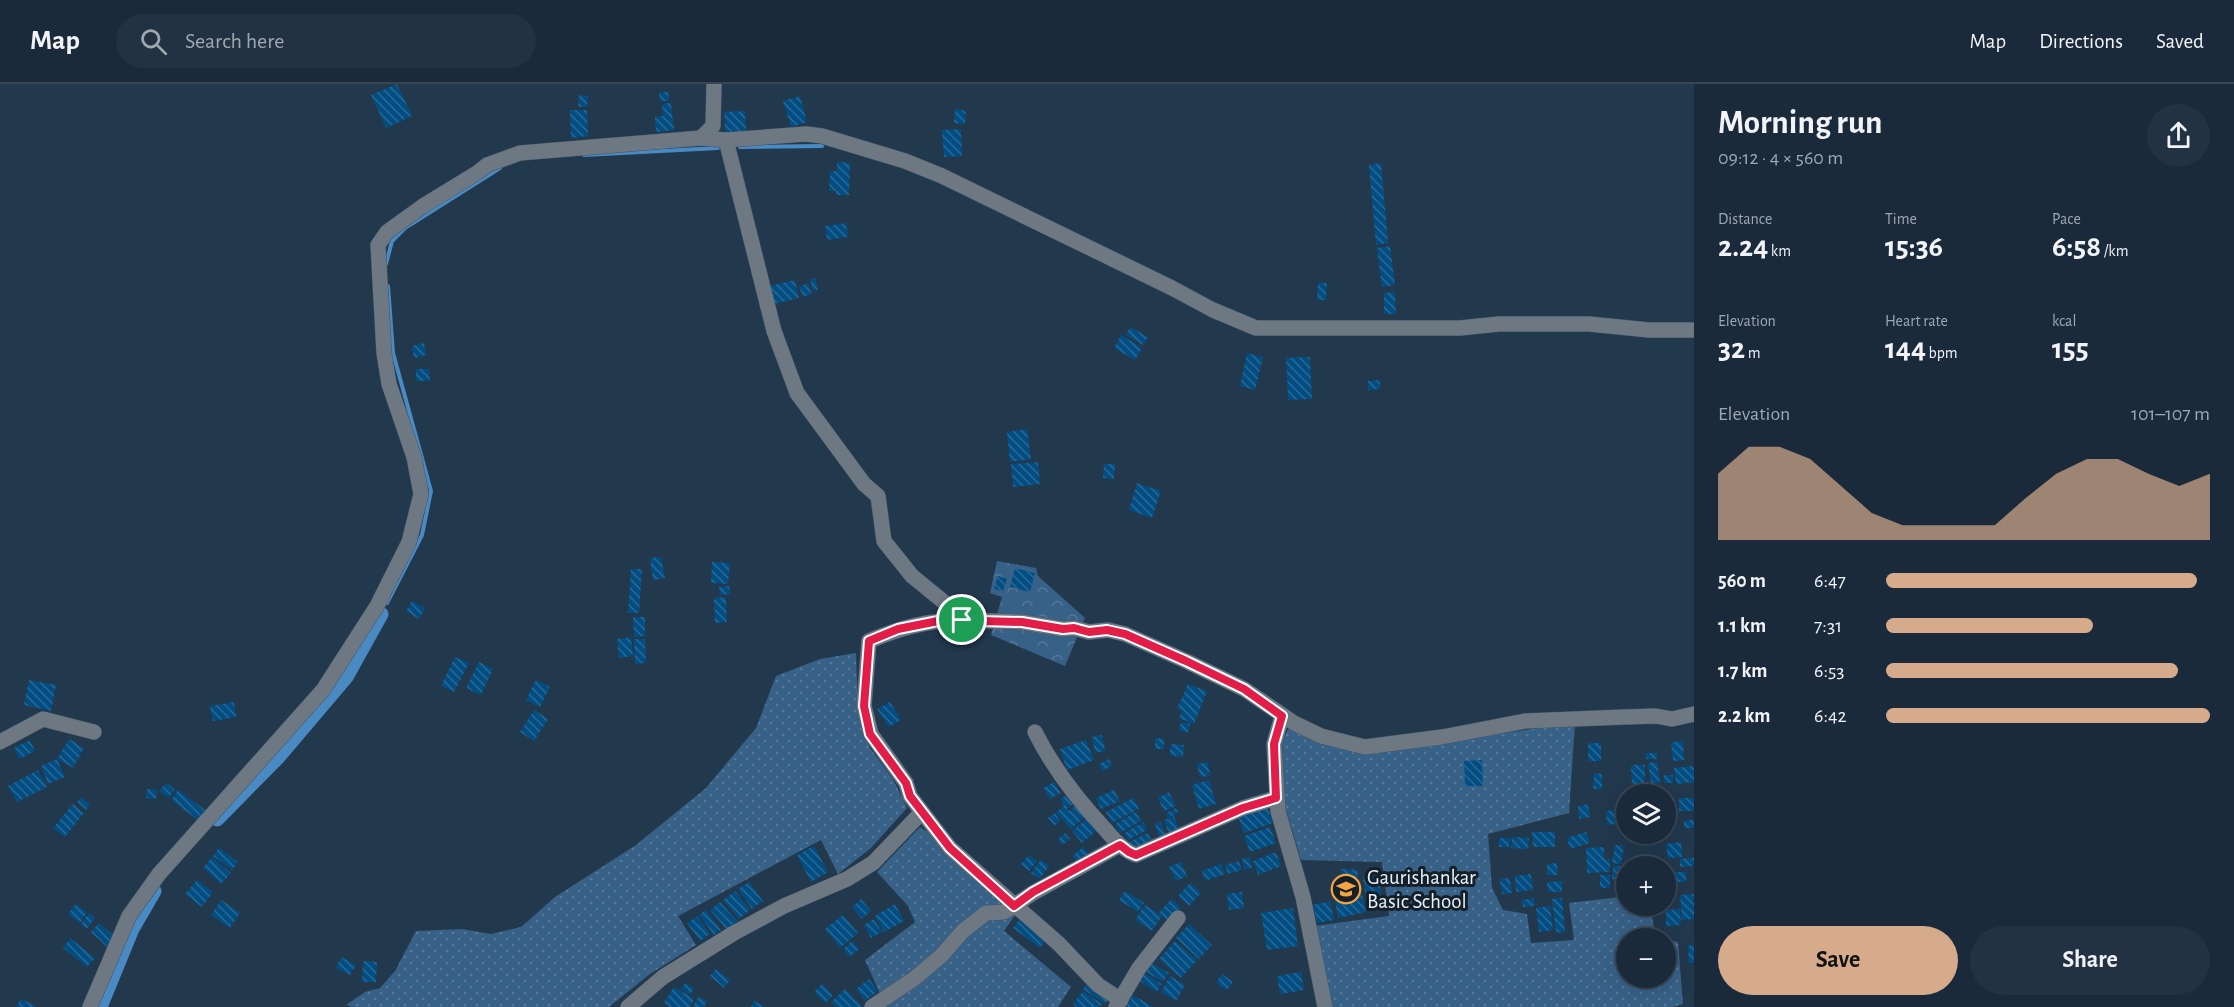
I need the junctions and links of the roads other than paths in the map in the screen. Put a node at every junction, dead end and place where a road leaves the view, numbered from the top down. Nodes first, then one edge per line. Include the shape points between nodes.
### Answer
1 (714, 84) edge
2 (701, 138) junction
3 (726, 140) junction
4 (1694, 330) edge
5 (962, 620) junction
6 (1694, 714) edge
7 (1282, 716) junction
8 (94, 732) dead end
9 (1035, 732) dead end
10 (0, 742) edge
11 (1276, 798) junction
12 (922, 812) junction
13 (1120, 845) junction
14 (1014, 906) junction
15 (1178, 918) dead end
16 (646, 1002) edge
17 (1118, 1003) edge
18 (90, 1007) edge
19 (628, 1007) edge
20 (872, 1007) edge
21 (1325, 1007) edge

1 - 2 street via 712,126
2 - 3 street
2 - 18 street via 520,153 488,165 423,206 382,238 378,245 384,353 389,384 414,457 421,494 409,542 377,606 323,690 159,874 129,916
3 - 4 street via 806,134 905,160 1256,328 1589,324
3 - 5 street via 774,331 797,393 864,484 878,496 884,541 912,576
5 - 7 street via 1022,622 1125,634 1244,689
5 - 12 street via 898,629 869,641 864,706 870,734
6 - 7 street via 1671,719 1525,721 1365,747 1321,736
7 - 11 street via 1274,744
8 - 10 street via 43,719
9 - 13 street via 1070,790
11 - 13 street via 1243,808 1136,855
11 - 21 street via 1303,897
12 - 14 street via 950,848
12 - 16 street via 873,862 734,933 663,977
13 - 14 street
14 - 17 street
14 - 20 street via 1004,912 986,913 915,978
15 - 17 street via 1139,968
16 - 19 street

